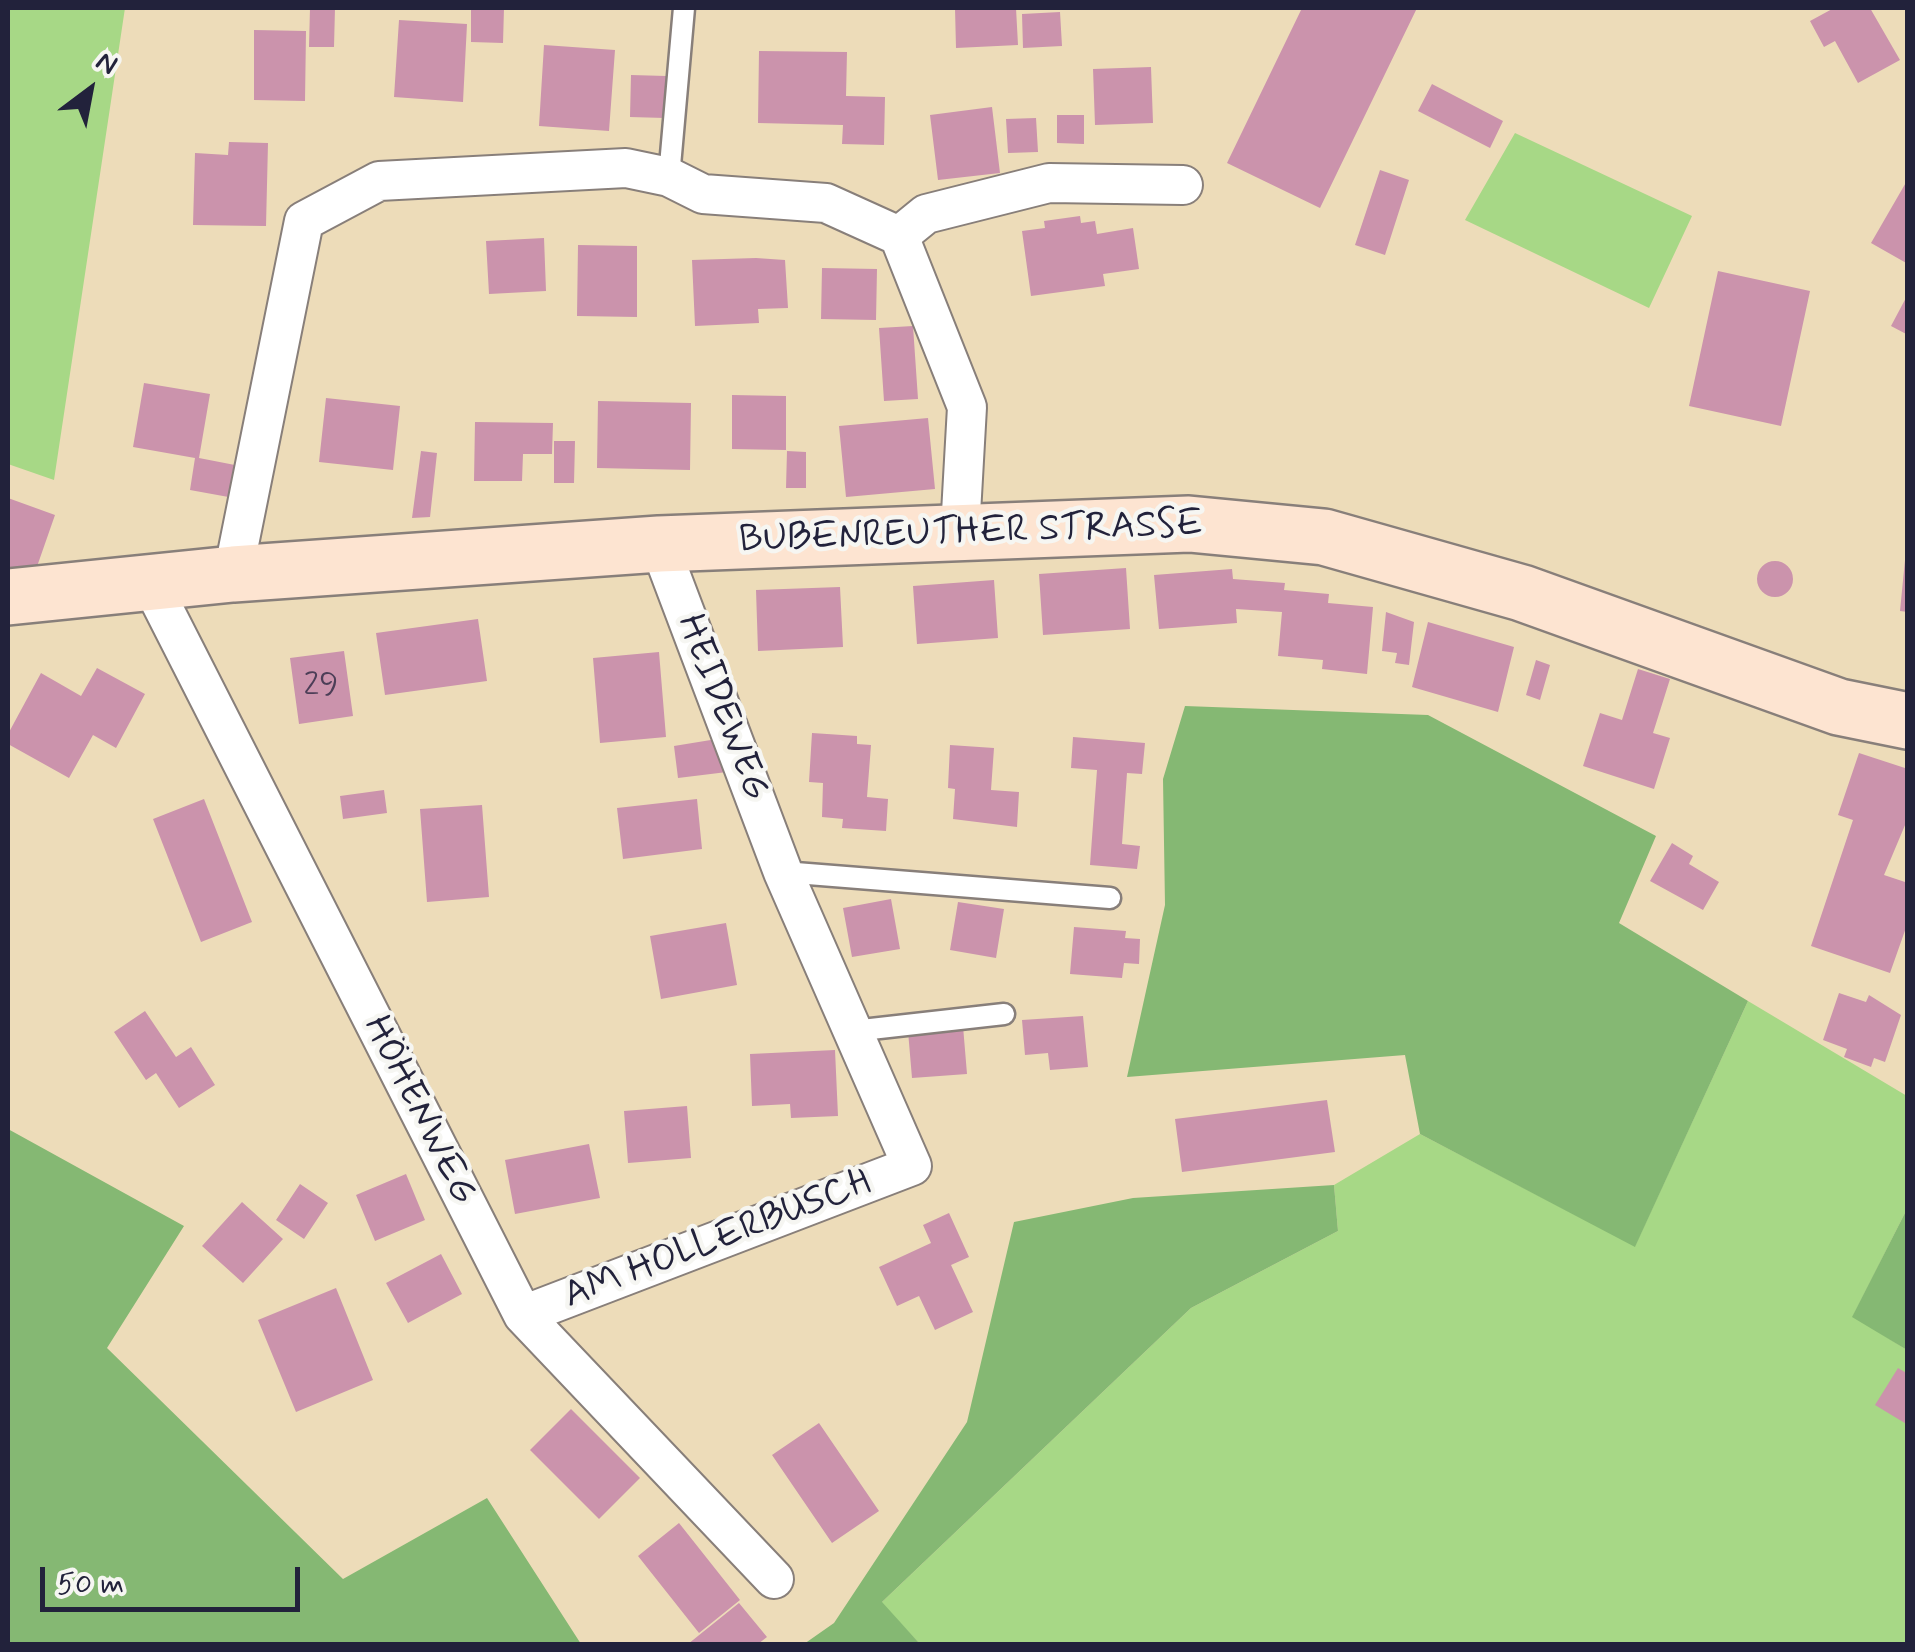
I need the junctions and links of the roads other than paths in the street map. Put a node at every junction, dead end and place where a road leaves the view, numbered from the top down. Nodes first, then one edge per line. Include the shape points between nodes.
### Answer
1 (684, 8) edge
2 (668, 177) junction
3 (1183, 185) dead end
4 (899, 236) junction
5 (960, 530) junction
6 (659, 544) junction
7 (233, 574) junction
8 (150, 582) junction
9 (8, 597) edge
10 (1908, 722) edge
11 (782, 872) junction
12 (1110, 898) dead end
13 (1004, 1014) dead end
14 (853, 1031) junction
15 (912, 1166) joint
16 (524, 1315) junction
17 (774, 1579) dead end

1 - 2 lane
2 - 4 street via 704,194 826,203
2 - 7 street via 626,168 380,181 304,221
3 - 4 street via 1050,183 926,214
4 - 5 street via 967,408
5 - 6 street, BUBENREUTHER STRASSE
5 - 10 street, BUBENREUTHER STRASSE via 1189,524 1324,537 1522,593 1838,706
6 - 7 street, BUBENREUTHER STRASSE
6 - 11 street, HEIDEWEG
7 - 8 street, BUBENREUTHER STRASSE
8 - 9 street, BUBENREUTHER STRASSE
8 - 16 street, HÖHENWEG
11 - 12 lane
11 - 14 street, HEIDEWEG
13 - 14 lane
14 - 15 street, HEIDEWEG
15 - 16 street, AM HOLLERBUSCH
16 - 17 street, HÖHENWEG

